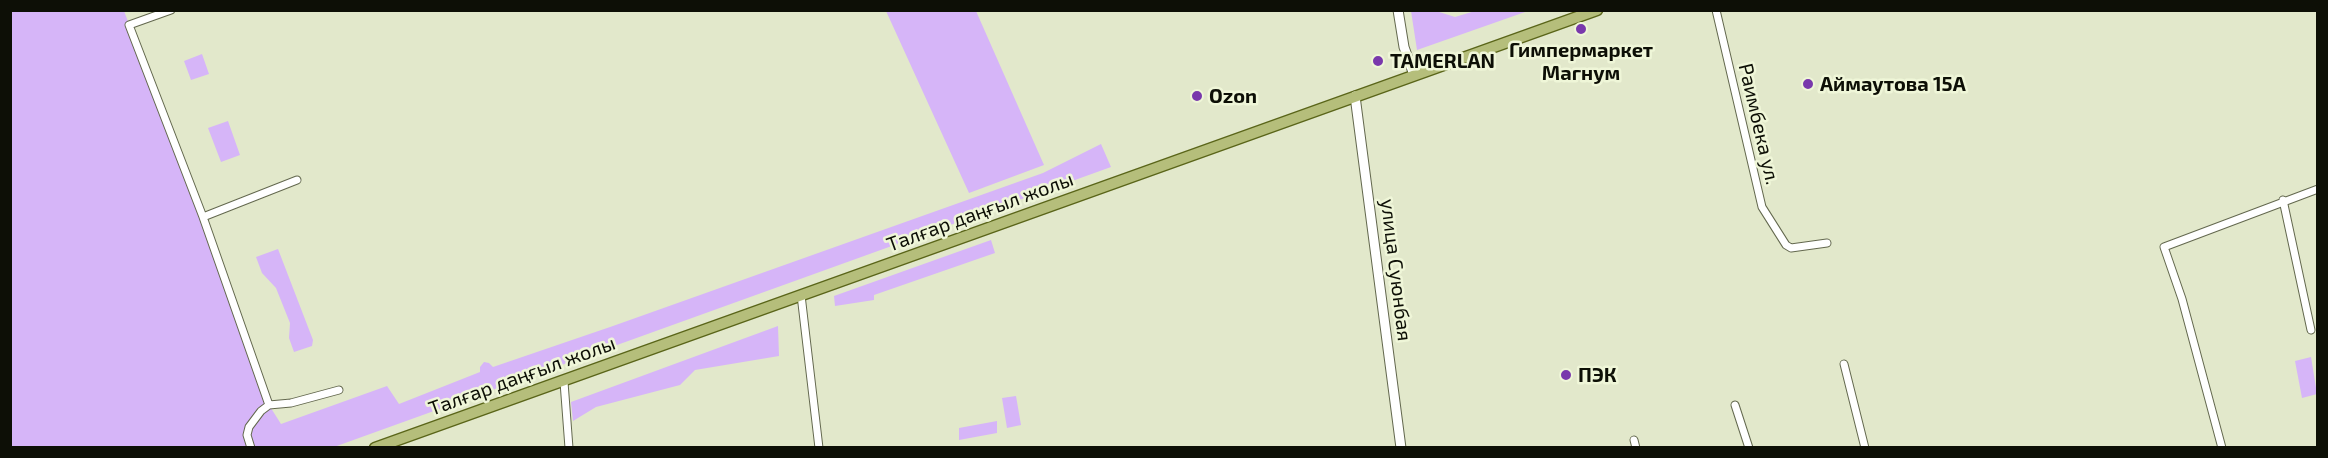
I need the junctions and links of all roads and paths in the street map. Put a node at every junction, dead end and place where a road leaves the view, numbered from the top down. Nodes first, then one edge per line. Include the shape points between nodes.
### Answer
1 (171, 10) edge
2 (1398, 10) edge
3 (1597, 10) edge
4 (1716, 10) edge
5 (1414, 75) junction
6 (1355, 96) junction
7 (297, 180) dead end
8 (2318, 189) edge
9 (2283, 200) junction
10 (202, 217) junction
11 (1827, 243) dead end
12 (801, 295) junction
13 (2311, 330) dead end
14 (1844, 364) dead end
15 (564, 382) junction
16 (339, 390) dead end
17 (269, 405) junction
18 (1735, 405) dead end
19 (251, 447) edge
20 (375, 447) edge
21 (569, 447) edge
22 (819, 447) edge
23 (1401, 447) edge
24 (1749, 447) edge
25 (1864, 447) edge
26 (2222, 447) edge

1 - 10 street via 129,25
2 - 5 street via 1404,47
3 - 5 main road, Талғар даңғыл жолы
4 - 11 street, Раимбека ул. via 1762,207 1791,248
5 - 6 main road, Талғар даңғыл жолы
6 - 12 main road, Талғар даңғыл жолы
6 - 23 street, улица Суюнбая
7 - 10 street
8 - 9 street
9 - 13 street
9 - 26 street via 2164,247
10 - 17 street
12 - 15 main road, Талғар даңғыл жолы
12 - 22 street
14 - 25 street
15 - 20 main road, Талғар даңғыл жолы
15 - 21 street
16 - 17 street
17 - 19 street via 249,427
18 - 24 street

